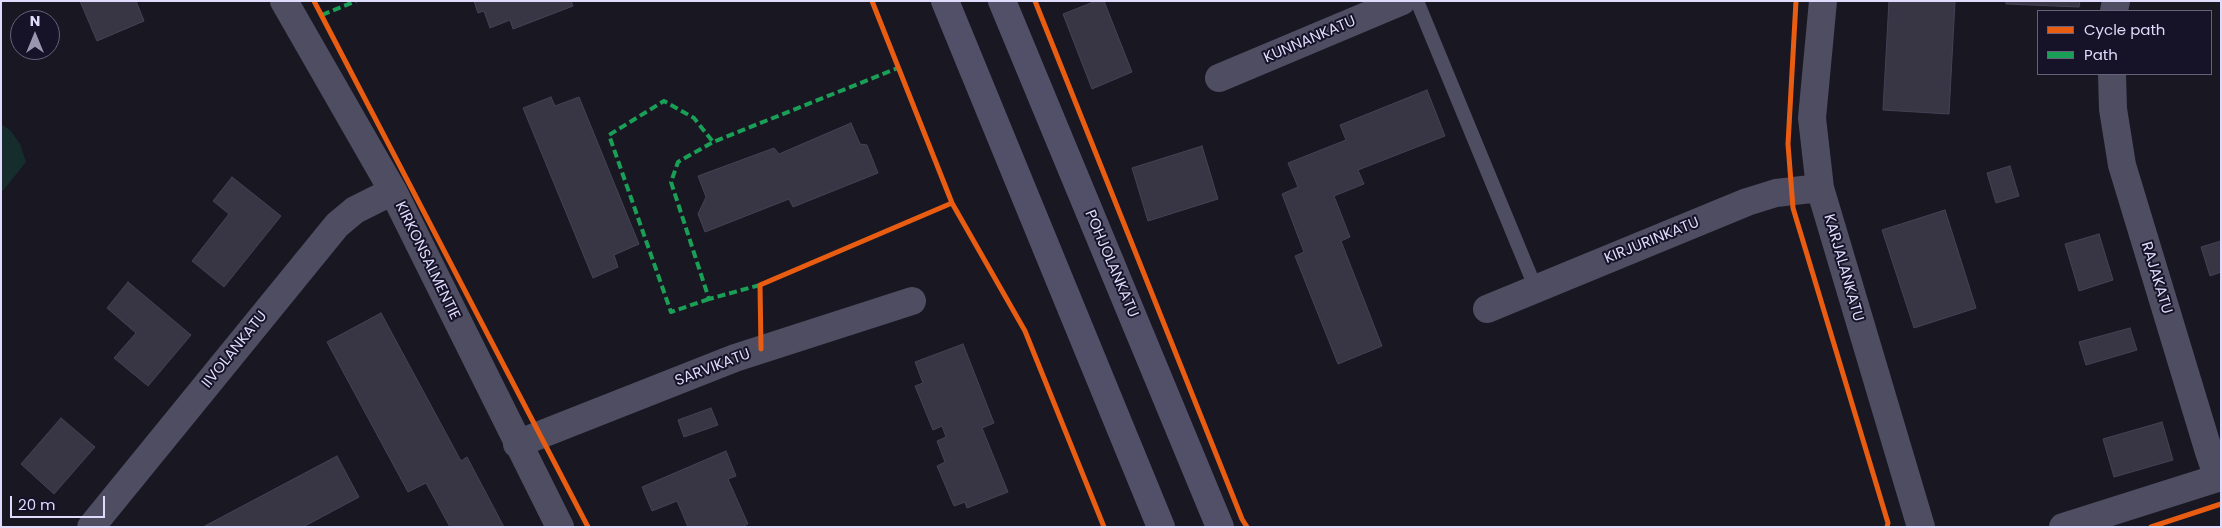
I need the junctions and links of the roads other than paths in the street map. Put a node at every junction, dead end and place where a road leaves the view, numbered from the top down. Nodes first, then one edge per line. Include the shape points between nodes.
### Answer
1 (284, 1) edge
2 (946, 1) edge
3 (1002, 1) edge
4 (1402, 1) edge
5 (1417, 1) edge
6 (1823, 1) edge
7 (2112, 75) edge
8 (1218, 78) dead end
9 (1820, 188) junction
10 (393, 191) junction
11 (1536, 289) junction
12 (912, 301) dead end
13 (1487, 309) dead end
14 (517, 444) junction
15 (2220, 478) edge
16 (91, 527) edge
17 (560, 527) edge
18 (1161, 527) edge
19 (1220, 527) edge
20 (1921, 527) edge
21 (2064, 527) edge

1 - 10 street, KIRKONSALMENTIE
2 - 18 main road
3 - 19 main road, POHJOLANKATU
4 - 8 street, KUNNANKATU
5 - 11 lane
6 - 9 street, KARJALANKATU via 1812,118
7 - 15 street, RAJAKATU via 2113,109 2122,165 2209,452
9 - 11 street, KIRJURINKATU via 1776,193 1747,202
9 - 20 street, KARJALANKATU
10 - 14 street, KIRKONSALMENTIE
10 - 16 street, IIVOLANKATU via 355,210 337,225
11 - 13 street, KIRJURINKATU
12 - 14 street, SARVIKATU via 735,358
14 - 17 street, KIRKONSALMENTIE
15 - 21 street

